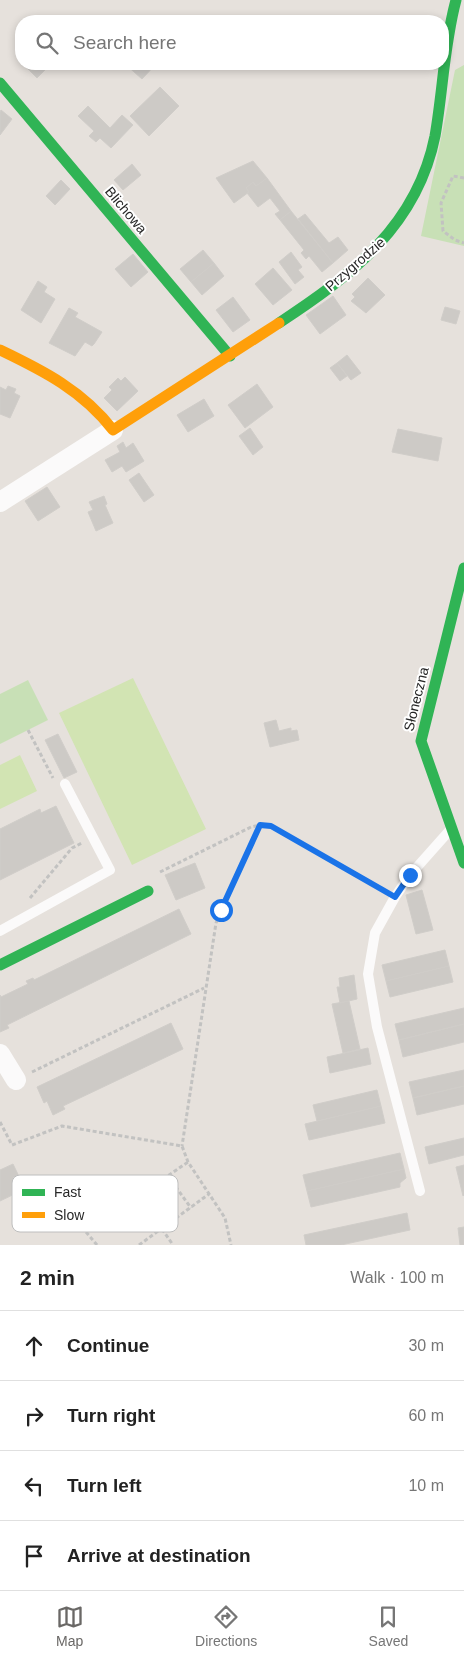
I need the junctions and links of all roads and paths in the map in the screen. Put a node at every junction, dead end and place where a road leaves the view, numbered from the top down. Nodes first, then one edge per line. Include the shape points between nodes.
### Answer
1 (456, 0) edge
2 (449, 25) edge
3 (442, 70) edge
4 (0, 83) edge
5 (464, 178) edge
6 (464, 242) edge
7 (0, 350) edge
8 (230, 356) junction
9 (113, 430) junction
10 (0, 502) edge
11 (464, 568) edge
12 (28, 730) dead end
13 (66, 787) joint
14 (260, 825) junction
15 (453, 828) junction
16 (77, 846) dead end
17 (464, 863) edge
18 (148, 891) joint
19 (395, 897) junction
20 (28, 900) dead end
21 (0, 931) edge
22 (0, 965) edge
23 (205, 988) junction
24 (0, 1054) edge
25 (16, 1080) joint
26 (0, 1122) edge
27 (182, 1146) junction
28 (188, 1162) junction
29 (169, 1175) edge
30 (178, 1190) edge
31 (420, 1191) dead end
32 (208, 1194) junction
33 (191, 1208) junction
34 (178, 1218) edge
35 (86, 1232) edge
36 (158, 1232) edge
37 (164, 1232) edge
38 (97, 1245) edge
39 (139, 1245) edge
40 (173, 1245) edge
41 (231, 1245) edge

1 - 2 street, Przygrodzie
3 - 8 street, Przygrodzie via 424,176 412,203 397,225 366,258 332,286
4 - 8 street, Blichowa
5 - 6 path via 452,176 440,206 443,231
7 - 9 street via 83,396
8 - 9 street, Przygrodzie
9 - 10 street, Przygrodzie
11 - 15 street, Słoneczna via 421,741
12 - 13 path via 60,794
13 - 21 lane via 110,870
14 - 18 path via 162,870
14 - 19 path via 271,826
14 - 23 path via 216,923
15 - 17 street, Słoneczna
15 - 19 lane via 410,875
16 - 20 path
18 - 22 street
19 - 31 lane via 375,933 368,974 376,1027
23 - 25 path
23 - 27 path
24 - 25 street
26 - 27 path via 12,1145 62,1126
27 - 28 path
28 - 29 path
28 - 32 path
30 - 33 path
32 - 33 path
32 - 41 path via 225,1218
33 - 34 path
35 - 38 path
36 - 39 path
37 - 40 path

